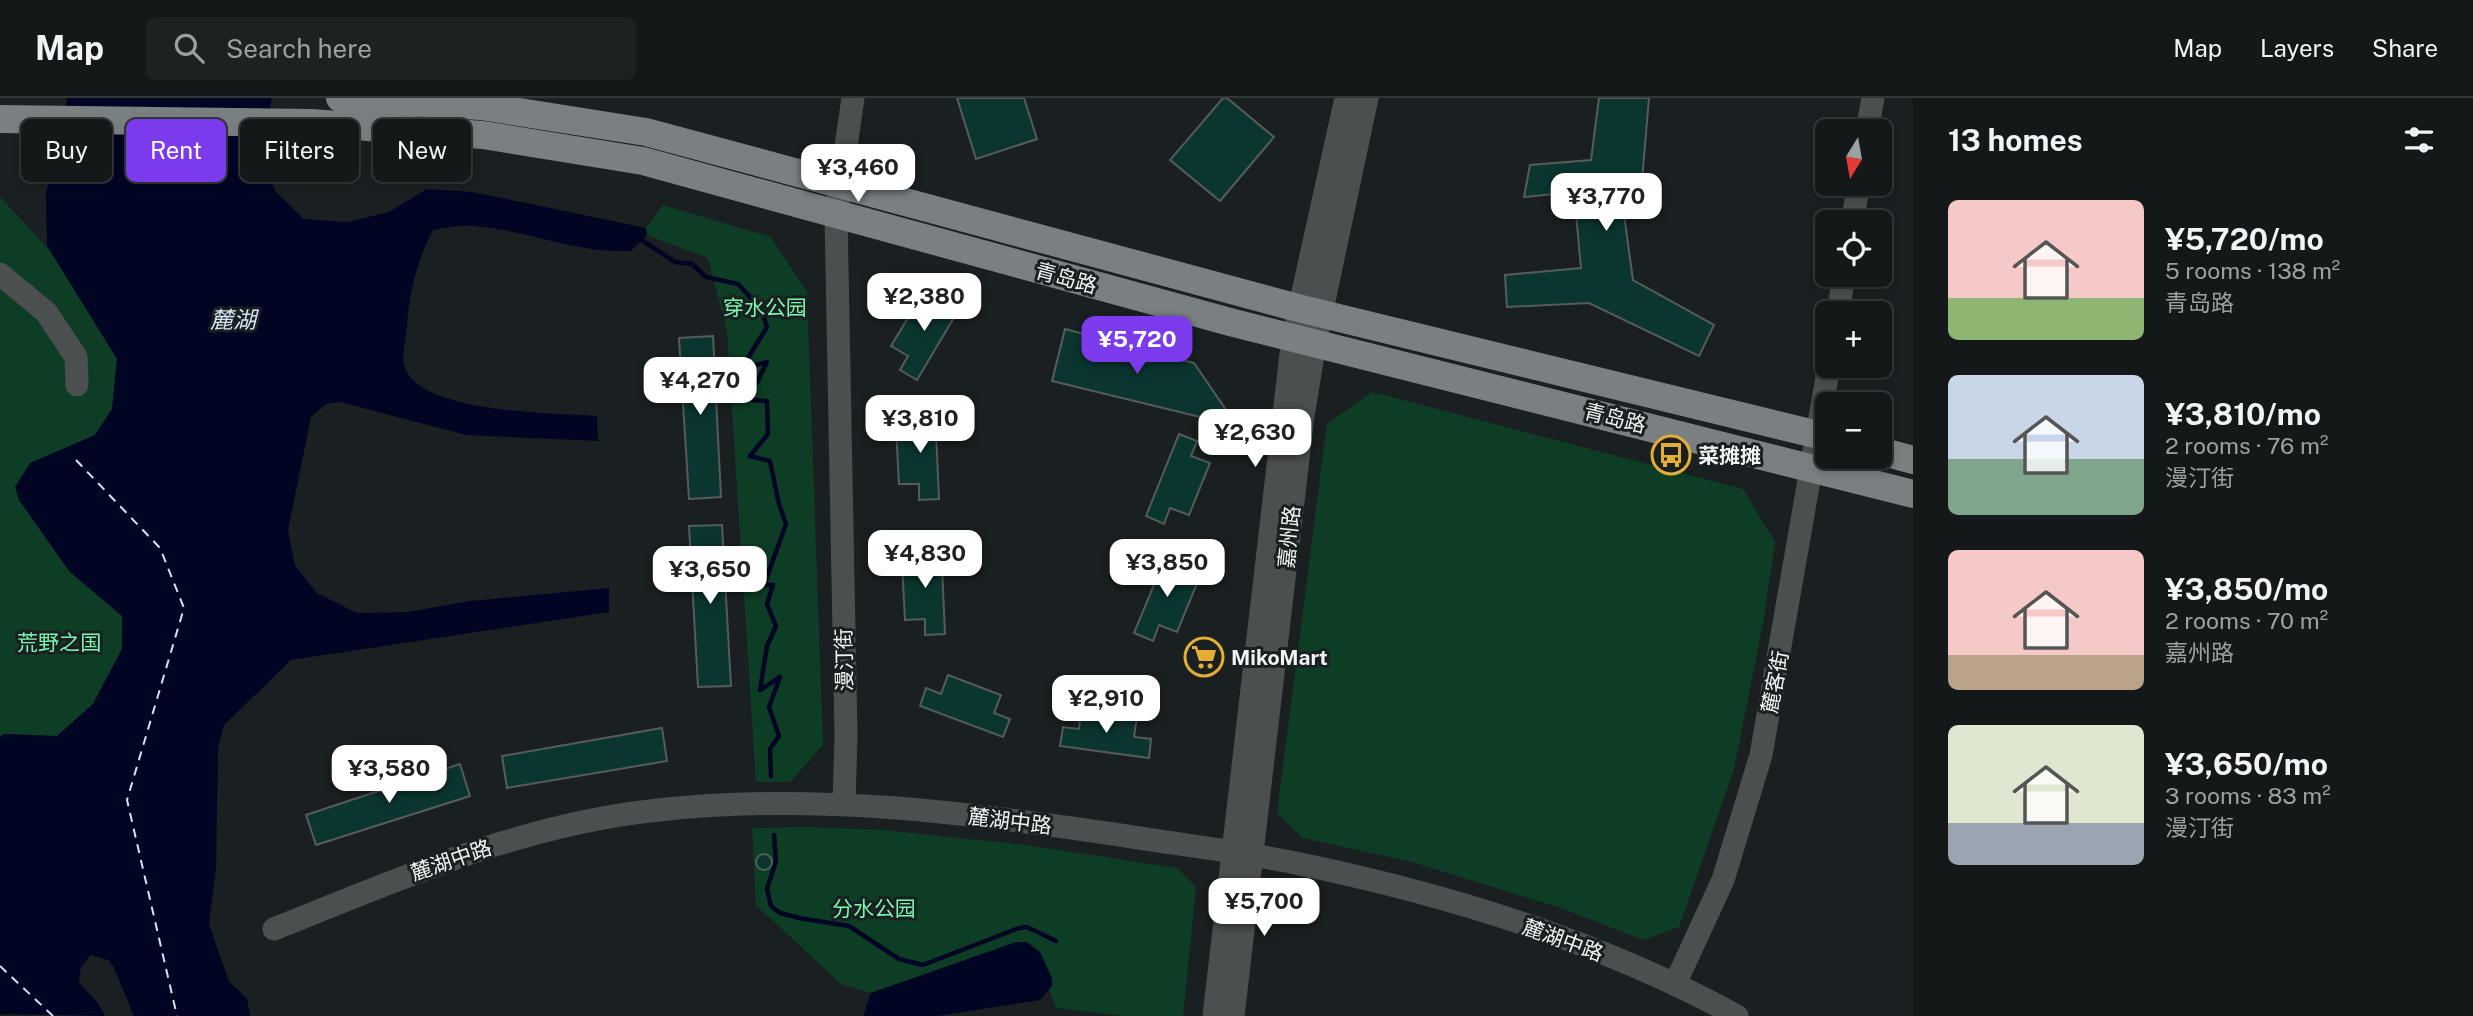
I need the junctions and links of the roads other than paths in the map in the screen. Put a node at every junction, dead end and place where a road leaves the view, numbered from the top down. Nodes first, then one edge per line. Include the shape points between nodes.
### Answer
1 (340, 98) edge
2 (853, 98) edge
3 (1346, 98) edge
4 (1367, 98) edge
5 (1873, 98) edge
6 (1869, 119) edge
7 (0, 120) edge
8 (838, 184) junction
9 (836, 215) junction
10 (0, 274) edge
11 (1309, 310) junction
12 (1304, 340) junction
13 (78, 386) dead end
14 (1815, 433) edge
15 (1892, 454) edge
16 (1815, 459) edge
17 (1913, 460) edge
18 (1812, 469) junction
19 (1913, 494) edge
20 (844, 804) junction
21 (1242, 854) junction
22 (274, 929) dead end
23 (1675, 984) junction
24 (1214, 1016) edge
25 (1233, 1016) edge
26 (1737, 1016) edge

1 - 8 main road, 青岛路 via 481,106 569,118 646,132
2 - 8 street, 漫汀街
3 - 11 street, 嘉州路
4 - 11 street, 嘉州路
5 - 6 street
7 - 9 main road, 青岛路 via 311,123 483,135 643,161
8 - 9 street, 漫汀街
8 - 11 main road, 青岛路
9 - 12 main road, 青岛路
9 - 20 street, 漫汀街
10 - 13 street via 46,312 76,357
11 - 12 street, 嘉州路
11 - 14 main road, 青岛路
12 - 18 main road, 青岛路
12 - 21 street, 嘉州路
15 - 17 main road
16 - 18 street, 麓客街
18 - 19 main road, 青岛路
18 - 23 street, 麓客街 via 1770,709 1745,814 1723,880
20 - 21 street, 麓湖中路 via 992,817
20 - 22 street, 麓湖中路 via 728,804 571,824 427,866
21 - 23 street, 麓湖中路 via 1371,880 1470,907 1544,931
21 - 24 street
21 - 25 street
23 - 26 street, 麓湖中路

